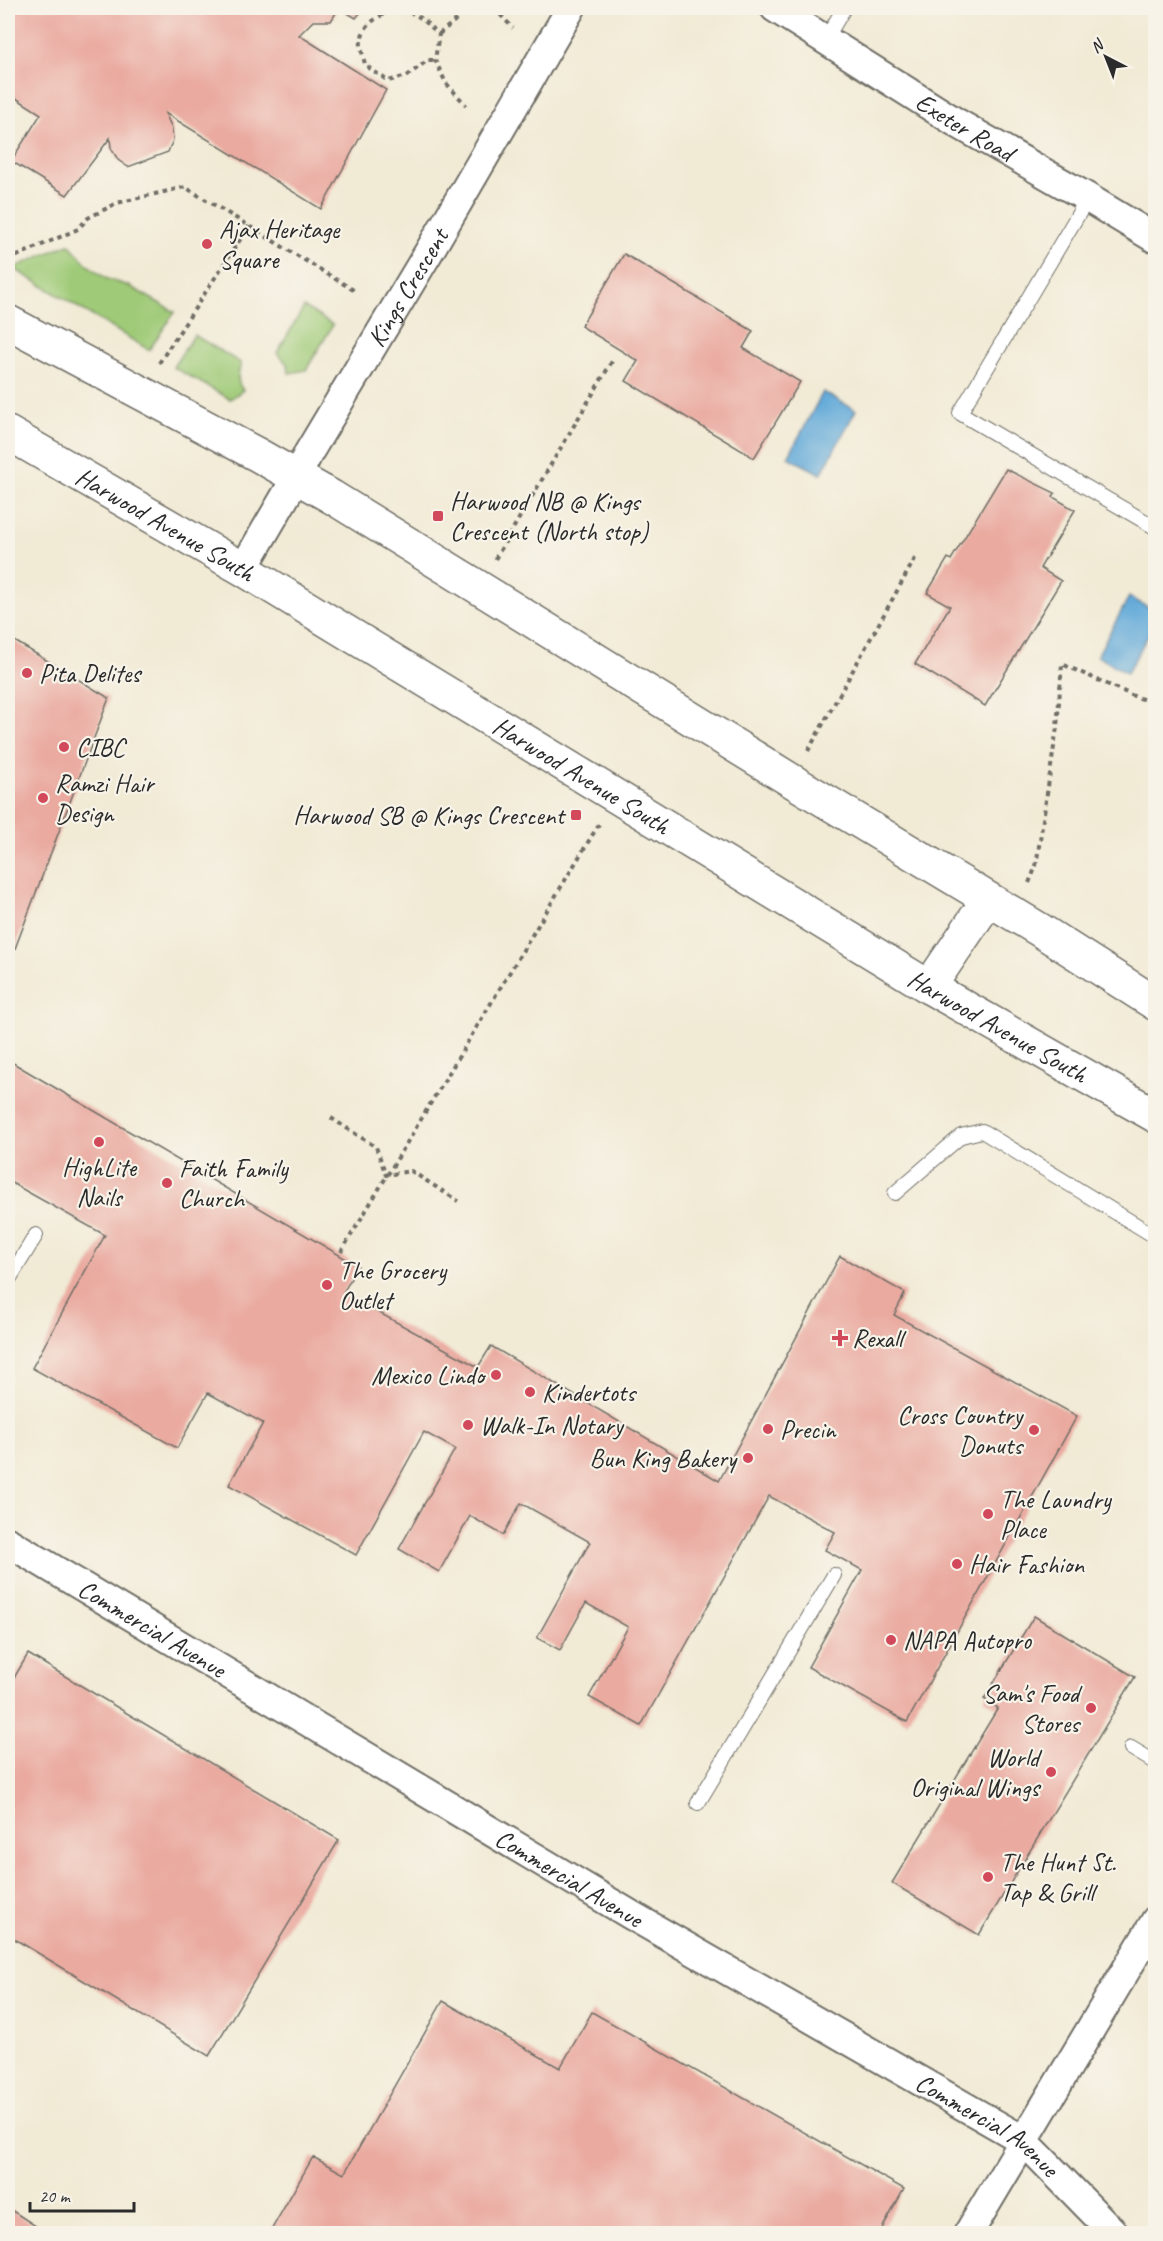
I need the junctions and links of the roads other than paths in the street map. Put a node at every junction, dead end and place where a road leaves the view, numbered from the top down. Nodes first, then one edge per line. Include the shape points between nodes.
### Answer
1 (571, 8) edge
2 (776, 8) edge
3 (844, 8) edge
4 (826, 39) junction
5 (1088, 198) junction
6 (1155, 239) edge
7 (8, 322) edge
8 (8, 433) edge
9 (296, 478) junction
10 (1155, 528) edge
11 (243, 568) junction
12 (988, 900) junction
13 (929, 987) junction
14 (1155, 1004) edge
15 (1155, 1116) edge
16 (896, 1193) dead end
17 (36, 1235) dead end
18 (1155, 1237) edge
19 (8, 1281) edge
20 (8, 1542) edge
21 (834, 1575) dead end
22 (1131, 1748) dead end
23 (1155, 1763) edge
24 (698, 1803) dead end
25 (1155, 1920) edge
26 (1023, 2140) junction
27 (968, 2234) edge
28 (1114, 2234) edge

1 - 9 street, Kings Crescent
2 - 4 street, Exeter Road
3 - 4 lane
4 - 5 street, Exeter Road via 957,123
5 - 6 street, Exeter Road
5 - 10 lane via 960,413
7 - 9 main road
8 - 11 main road, Harwood Avenue South
9 - 11 street, Kings Crescent
9 - 12 main road
11 - 13 main road, Harwood Avenue South
12 - 13 main road
12 - 14 main road
13 - 15 main road, Harwood Avenue South
16 - 18 lane via 961,1136 982,1131
17 - 19 lane
20 - 26 street, Commercial Avenue via 631,1915
21 - 24 lane
22 - 23 lane
25 - 26 street
26 - 27 street
26 - 28 street, Commercial Avenue

